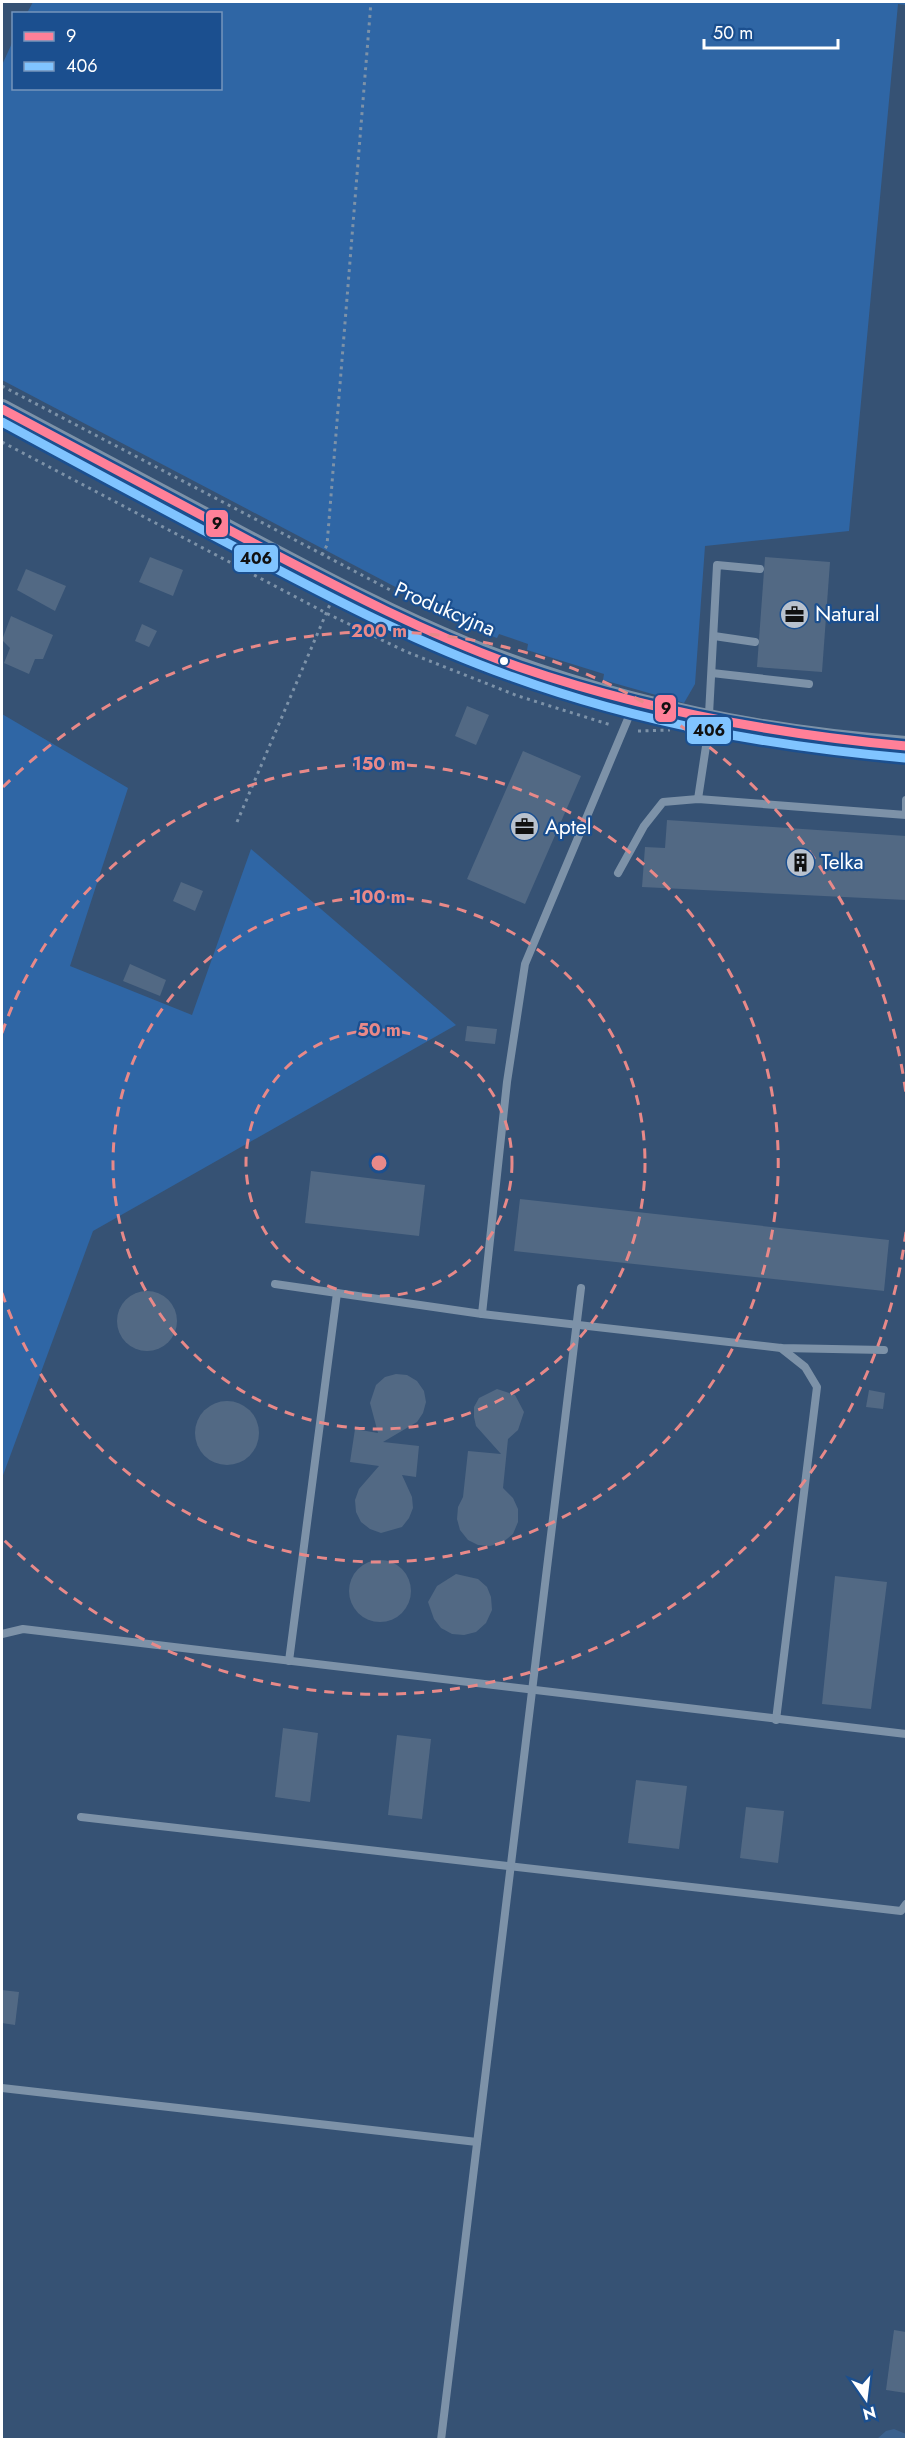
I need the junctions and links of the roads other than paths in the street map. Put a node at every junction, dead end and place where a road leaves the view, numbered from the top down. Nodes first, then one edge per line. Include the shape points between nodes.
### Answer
1 (2, 409) edge
2 (760, 569) dead end
3 (714, 636) junction
4 (755, 642) dead end
5 (712, 673) junction
6 (809, 684) dead end
7 (635, 702) junction
8 (709, 720) junction
9 (906, 746) edge
10 (698, 799) junction
11 (906, 800) edge
12 (618, 873) dead end
13 (275, 1284) dead end
14 (581, 1288) dead end
15 (338, 1293) junction
16 (482, 1314) junction
17 (576, 1326) junction
18 (781, 1348) junction
19 (884, 1350) dead end
20 (2, 1634) edge
21 (289, 1661) junction
22 (531, 1690) junction
23 (776, 1720) junction
24 (906, 1734) edge
25 (81, 1817) dead end
26 (510, 1865) junction
27 (906, 1904) edge
28 (2, 2088) edge
29 (477, 2142) junction
30 (441, 2439) edge

1 - 7 street, Produkcyjna via 313,574 464,646
2 - 3 lane via 717,565
3 - 4 lane
3 - 5 lane
5 - 6 lane
5 - 8 lane
7 - 8 street, Produkcyjna
7 - 16 lane via 525,964 506,1093
8 - 9 street, Produkcyjna via 820,738
8 - 10 lane
10 - 11 lane via 906,815
10 - 12 lane via 663,802 644,826
13 - 15 lane
14 - 17 lane
15 - 16 lane
15 - 21 lane
16 - 17 lane
17 - 18 lane
17 - 22 lane
18 - 19 lane
18 - 23 lane via 805,1367 818,1387
20 - 21 lane via 22,1629
21 - 22 lane
22 - 23 lane
22 - 26 lane
23 - 24 lane
25 - 26 lane
26 - 27 lane via 901,1911
26 - 29 lane
28 - 29 lane
29 - 30 lane

